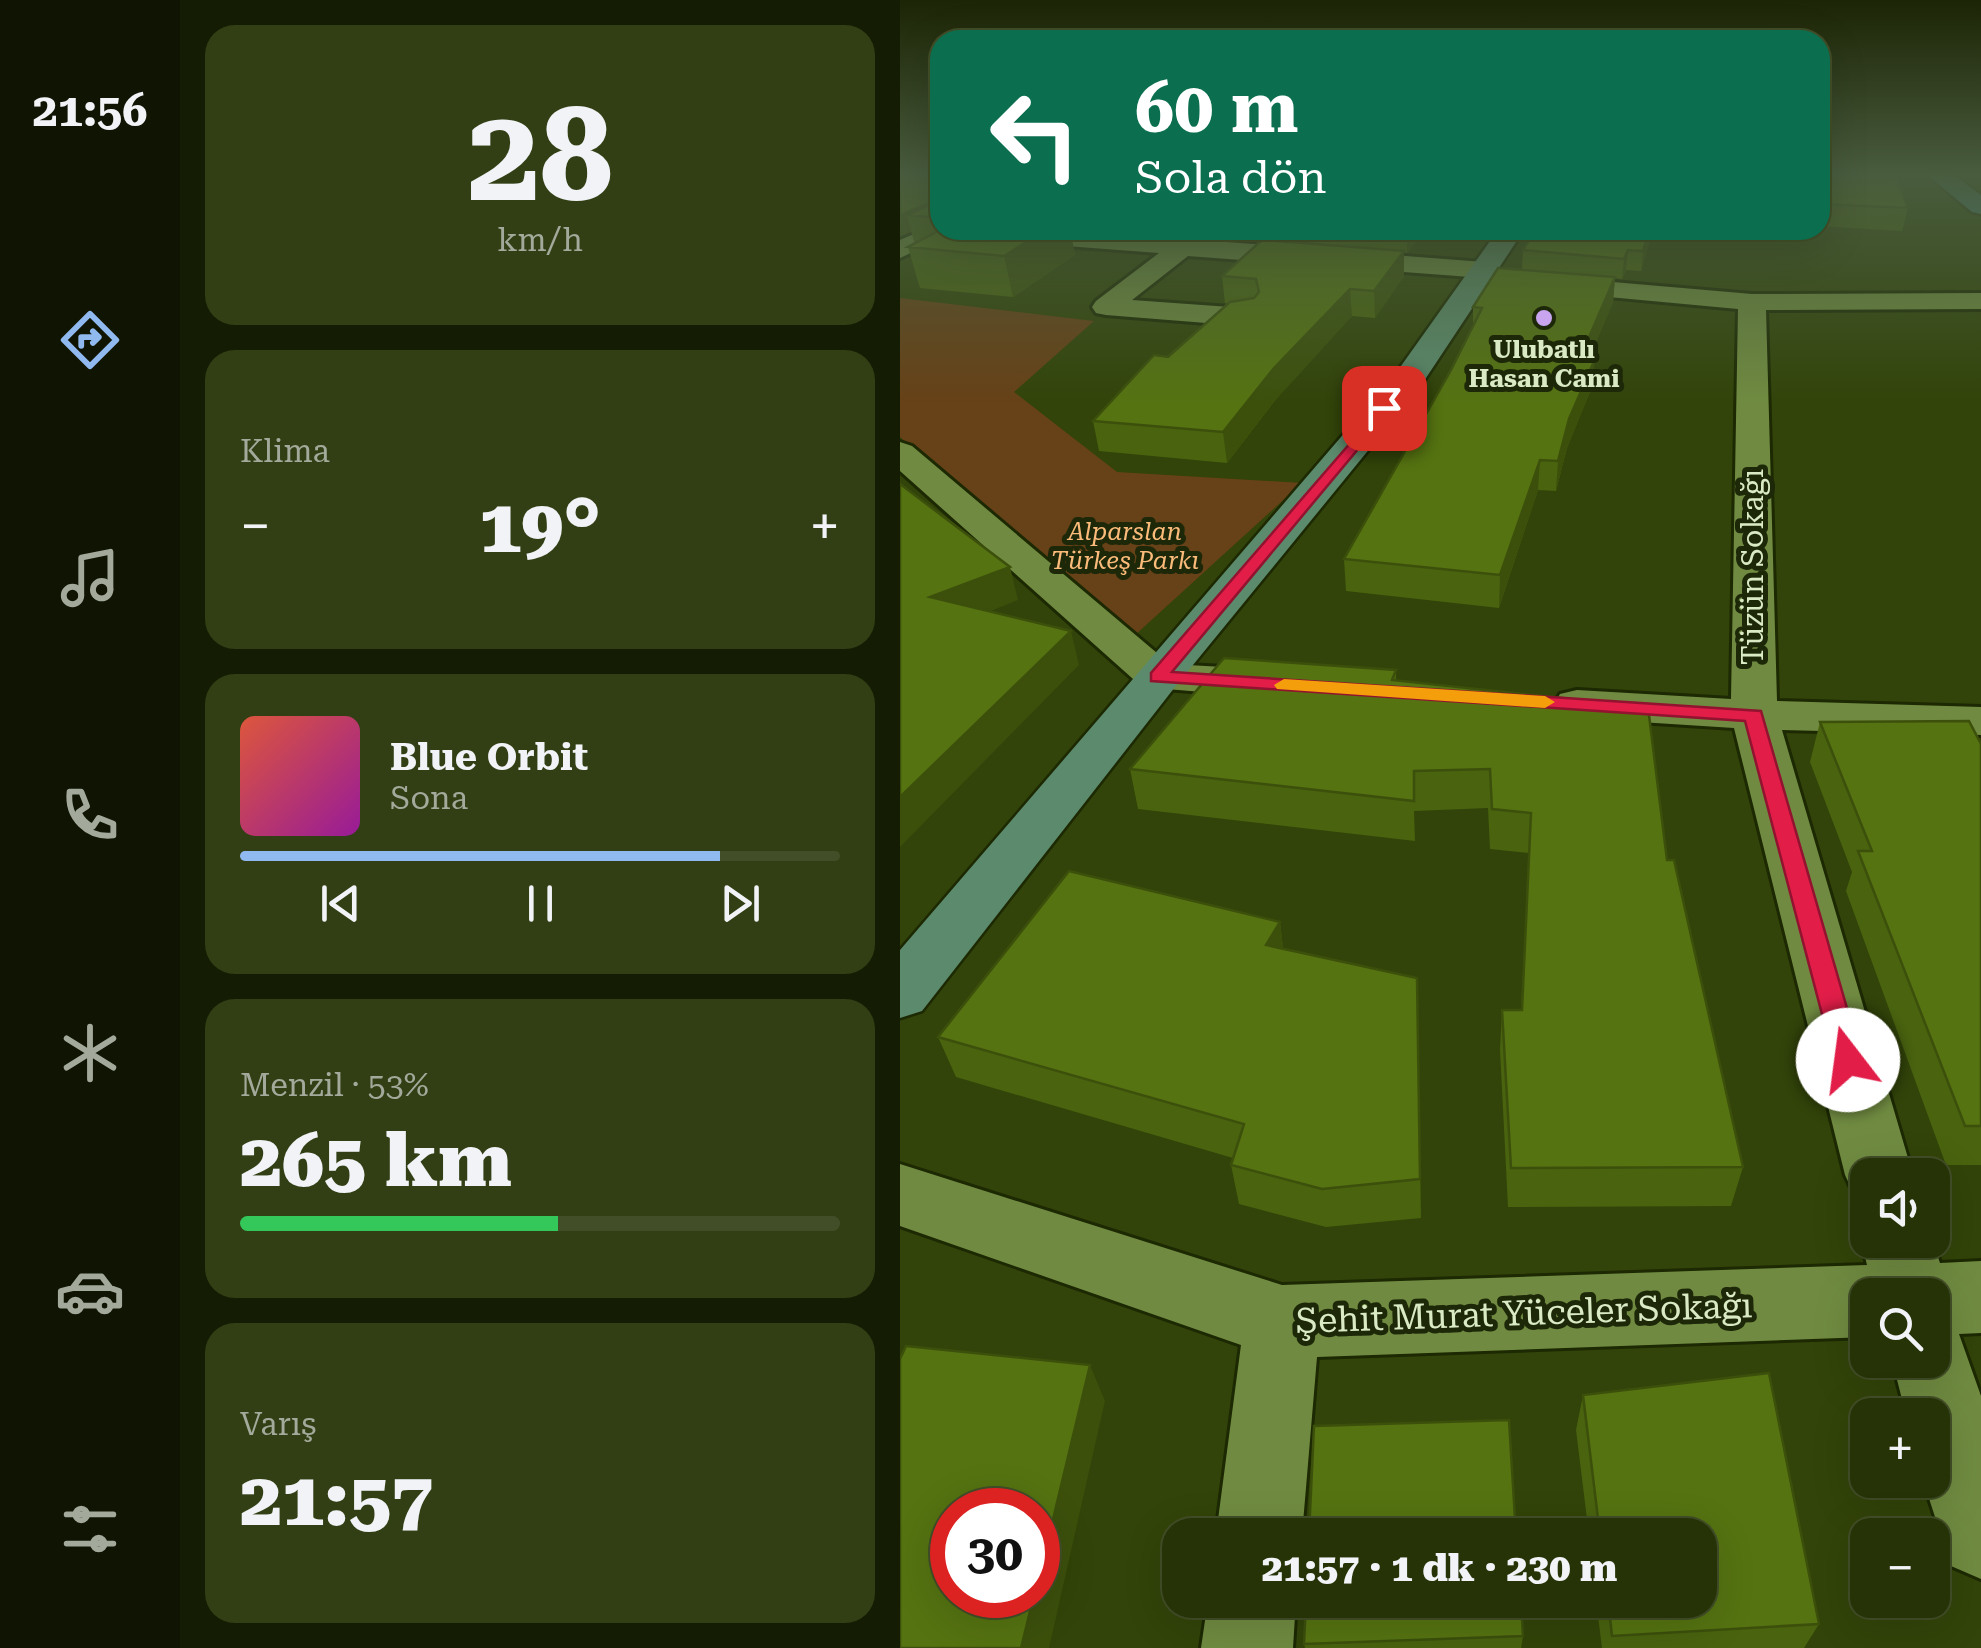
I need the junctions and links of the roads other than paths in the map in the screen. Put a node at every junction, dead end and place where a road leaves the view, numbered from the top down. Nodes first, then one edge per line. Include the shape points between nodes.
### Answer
1 (1181, 250) edge
2 (1205, 250) edge
3 (1497, 250) edge
4 (1480, 274) junction
5 (1981, 301) edge
6 (1752, 302) junction
7 (1244, 317) edge
8 (900, 453) edge
9 (1158, 677) junction
10 (1311, 687) edge
11 (1542, 702) edge
12 (1754, 716) junction
13 (1981, 722) edge
14 (900, 994) edge
15 (1875, 1158) edge
16 (900, 1196) edge
17 (1981, 1297) edge
18 (1950, 1298) edge
19 (1850, 1303) edge
20 (1282, 1322) junction
21 (1936, 1378) edge
22 (1261, 1518) edge
23 (1981, 1536) edge
24 (1250, 1618) edge
25 (1247, 1648) edge

1 - 7 street via 1106,307
2 - 4 street
3 - 4 street
4 - 6 street
4 - 9 street via 1408,380
5 - 6 street
6 - 12 street, Tüzün Sokağı
8 - 9 street
9 - 10 street
9 - 14 street
11 - 12 street
12 - 13 street
12 - 15 street, Tüzün Sokağı
16 - 20 street, Şehit Murat Yüceler Sokağı
17 - 18 street
19 - 20 street, Şehit Murat Yüceler Sokağı
20 - 22 street
21 - 23 street
24 - 25 street

